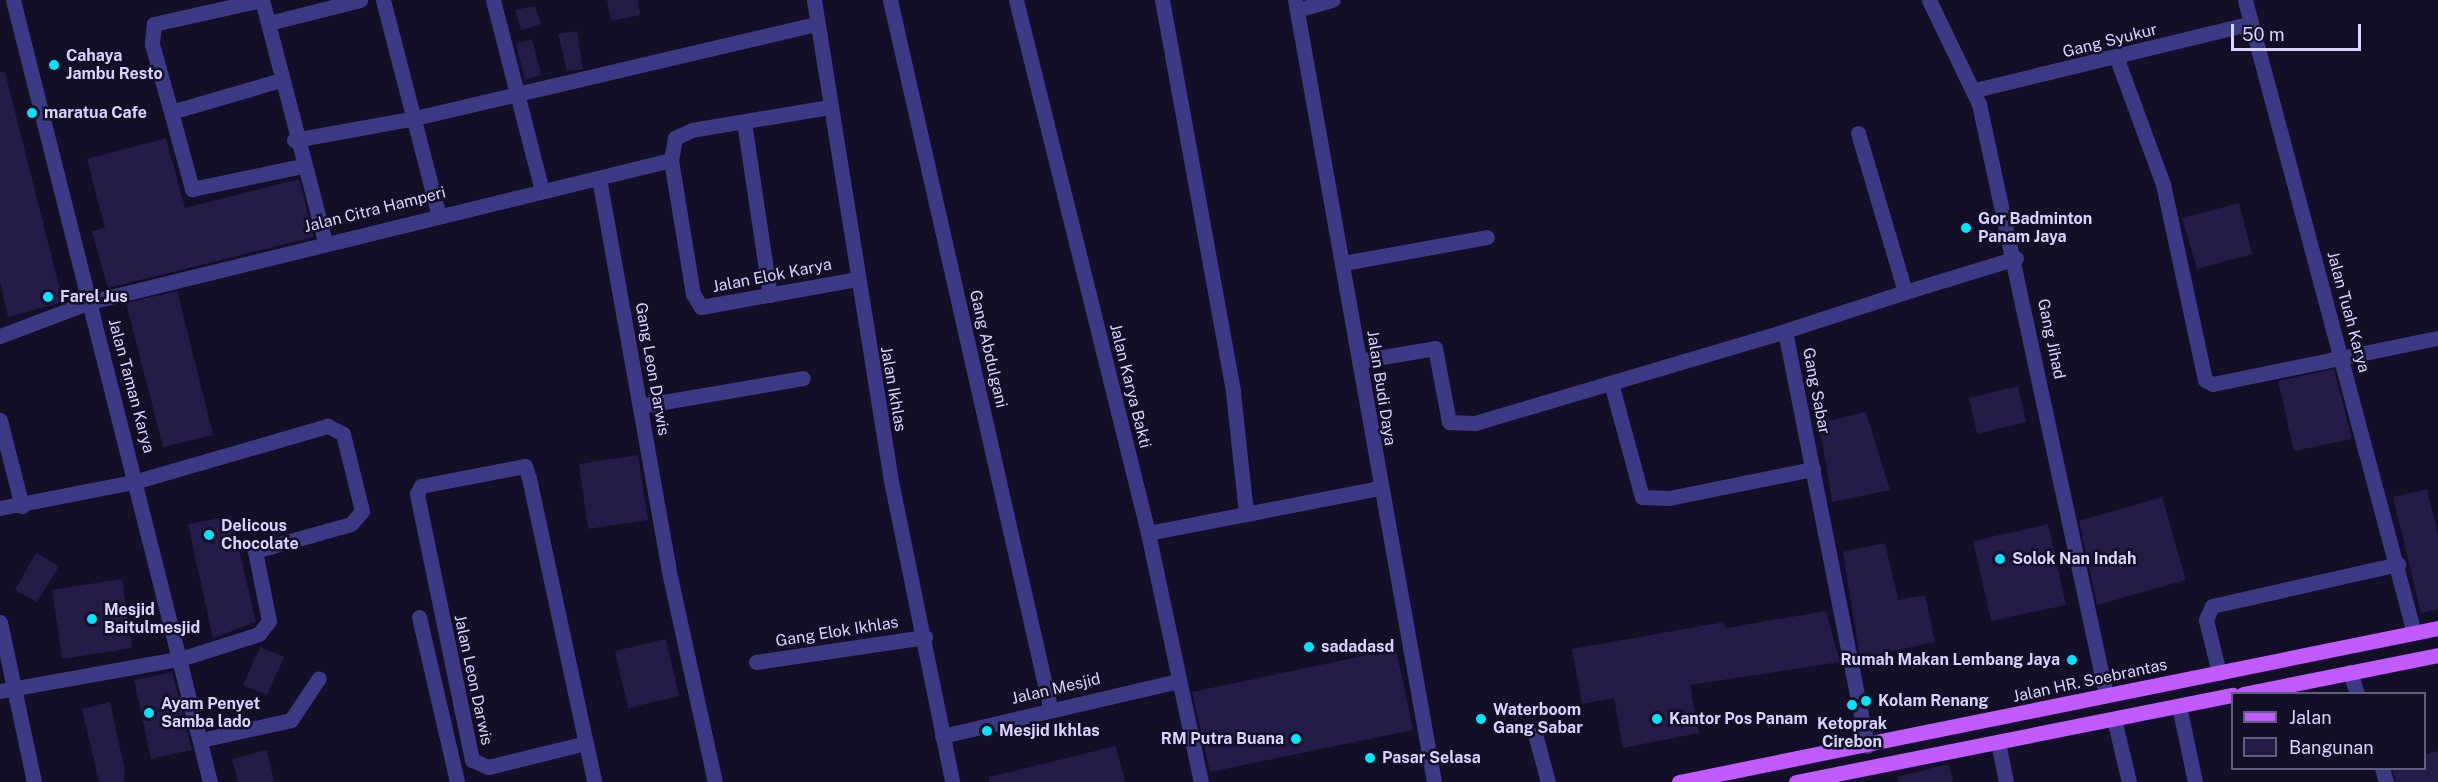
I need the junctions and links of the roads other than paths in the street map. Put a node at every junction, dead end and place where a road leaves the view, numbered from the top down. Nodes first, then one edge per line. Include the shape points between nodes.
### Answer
1 (13, 0) edge
2 (262, 0) edge
3 (360, 0) edge
4 (383, 0) edge
5 (493, 0) edge
6 (814, 0) edge
7 (890, 0) edge
8 (1016, 0) edge
9 (1162, 0) edge
10 (1334, 0) edge
11 (1929, 0) edge
12 (2245, 0) edge
13 (1296, 5) edge
14 (269, 22) junction
15 (2251, 23) junction
16 (817, 24) junction
17 (2117, 59) junction
18 (281, 80) junction
19 (1975, 90) junction
20 (516, 92) junction
21 (829, 107) junction
22 (171, 112) junction
23 (415, 118) junction
24 (744, 122) junction
25 (1858, 133) dead end
26 (294, 140) junction
27 (670, 160) junction
28 (302, 166) junction
29 (599, 178) junction
30 (541, 188) junction
31 (438, 213) junction
32 (1486, 237) dead end
33 (324, 242) junction
34 (2016, 258) junction
35 (1343, 263) junction
36 (856, 279) junction
37 (1905, 292) junction
38 (770, 295) junction
39 (90, 302) junction
40 (1785, 331) junction
41 (0, 336) edge
42 (2438, 338) edge
43 (2340, 357) junction
44 (1359, 361) junction
45 (803, 378) dead end
46 (1611, 383) junction
47 (640, 406) junction
48 (0, 420) edge
49 (1813, 470) junction
50 (137, 481) junction
51 (1379, 488) junction
52 (22, 506) junction
53 (0, 508) edge
54 (1246, 514) junction
55 (1148, 533) junction
56 (2398, 564) junction
57 (419, 617) dead end
58 (0, 622) edge
59 (2438, 628) edge
60 (2414, 633) junction
61 (925, 637) junction
62 (2438, 655) edge
63 (183, 658) junction
64 (756, 662) dead end
65 (2350, 672) junction
66 (2219, 673) junction
67 (319, 678) dead end
68 (1179, 681) junction
69 (16, 688) junction
70 (0, 691) edge
71 (2248, 692) edge
72 (2357, 692) edge
73 (2106, 695) junction
74 (2231, 696) edge
75 (2179, 706) junction
76 (1050, 707) junction
77 (2114, 719) junction
78 (1970, 724) junction
79 (1534, 734) dead end
80 (942, 736) junction
81 (201, 740) junction
82 (1998, 742) junction
83 (586, 743) junction
84 (1867, 746) junction
85 (1975, 746) junction
86 (32, 782) edge
87 (210, 782) edge
88 (457, 782) edge
89 (594, 782) edge
90 (714, 782) edge
91 (952, 782) edge
92 (1202, 782) edge
93 (1434, 782) edge
94 (1548, 782) edge
95 (1679, 782) edge
96 (1796, 782) edge
97 (2006, 782) edge
98 (2129, 782) edge
99 (2195, 782) edge

1 - 39 street, Jalan Taman Karya
2 - 14 street
2 - 22 street via 154,24 152,44
3 - 14 street
4 - 23 street
5 - 20 street
6 - 16 street, Jalan Ikhlas
7 - 76 street, Gang Abdulgani
8 - 55 street, Jalan Karya Bakti
9 - 54 street via 1233,392
10 - 13 street
11 - 19 street, Gang Jihad
12 - 15 street, Jalan Tuah Karya
13 - 35 street, Jalan Budi Daya
14 - 18 street
15 - 17 street, Gang Syukur
15 - 43 street, Jalan Tuah Karya
16 - 20 street
16 - 21 street, Jalan Ikhlas
17 - 19 street, Gang Syukur
17 - 43 street via 2161,176 2205,380 2213,384
18 - 22 street
18 - 26 street
19 - 34 street, Gang Jihad
20 - 23 street
20 - 30 street
21 - 24 street
21 - 36 street, Jalan Ikhlas
22 - 28 street via 192,189
23 - 26 street
23 - 31 street
24 - 27 street via 692,130 675,138
24 - 38 street
25 - 37 street
26 - 28 street
27 - 29 street, Jalan Citra Hamperi
27 - 38 street, Jalan Elok Karya via 698,304 709,307
28 - 33 street
29 - 30 street, Jalan Citra Hamperi
29 - 47 street, Gang Leon Darwis
30 - 31 street, Jalan Citra Hamperi
31 - 33 street, Jalan Citra Hamperi
32 - 35 street
33 - 39 street, Jalan Citra Hamperi
34 - 37 street, Gang Sabar
34 - 73 street, Gang Jihad
35 - 44 street, Jalan Budi Daya
36 - 38 street, Jalan Elok Karya
36 - 61 street, Jalan Ikhlas
37 - 40 street, Gang Sabar
39 - 41 street, Jalan Citra Hamperi
39 - 50 street, Jalan Taman Karya
40 - 46 street
40 - 49 street, Gang Sabar
42 - 43 street
43 - 56 street, Jalan Tuah Karya
44 - 46 street via 1435,348 1449,422 1459,424
44 - 51 street, Jalan Budi Daya
45 - 47 street
46 - 49 street via 1642,497 1669,498
47 - 90 street, Gang Leon Darwis via 668,567
48 - 52 street
49 - 84 street, Gang Sabar
50 - 52 street
50 - 63 street, Jalan Taman Karya
50 - 63 street via 328,426 343,434 362,511 357,519 255,551 268,629
51 - 54 street
51 - 93 street, Jalan Budi Daya
52 - 53 street
54 - 55 street
55 - 68 street, Jalan Karya Bakti
56 - 60 street, Jalan Tuah Karya
56 - 66 street via 2212,606 2206,620
57 - 88 street
58 - 69 street
59 - 60 main road, Jalan HR. Soebrantas
60 - 66 main road, Jalan HR. Soebrantas
61 - 64 street, Gang Elok Ikhlas
61 - 80 street, Jalan Ikhlas
62 - 65 main road
63 - 69 street
63 - 81 street, Jalan Taman Karya
65 - 71 main road
65 - 72 street
66 - 73 main road, Jalan HR. Soebrantas
67 - 81 street via 291,720
68 - 76 street, Jalan Mesjid
68 - 92 street, Jalan Karya Bakti
69 - 70 street
69 - 86 street
73 - 78 main road, Jalan HR. Soebrantas
74 - 75 main road
75 - 77 main road
75 - 99 street
76 - 80 street, Jalan Mesjid
77 - 82 main road
77 - 98 street
78 - 84 main road, Jalan HR. Soebrantas
78 - 85 main road
79 - 94 street
80 - 91 street, Jalan Ikhlas
81 - 87 street, Jalan Taman Karya
82 - 85 main road
82 - 97 street
83 - 83 street, Jalan Leon Darwis via 525,466 434,481 417,494 472,760 488,767
83 - 89 street
84 - 95 main road, Jalan HR. Soebrantas
85 - 96 main road

